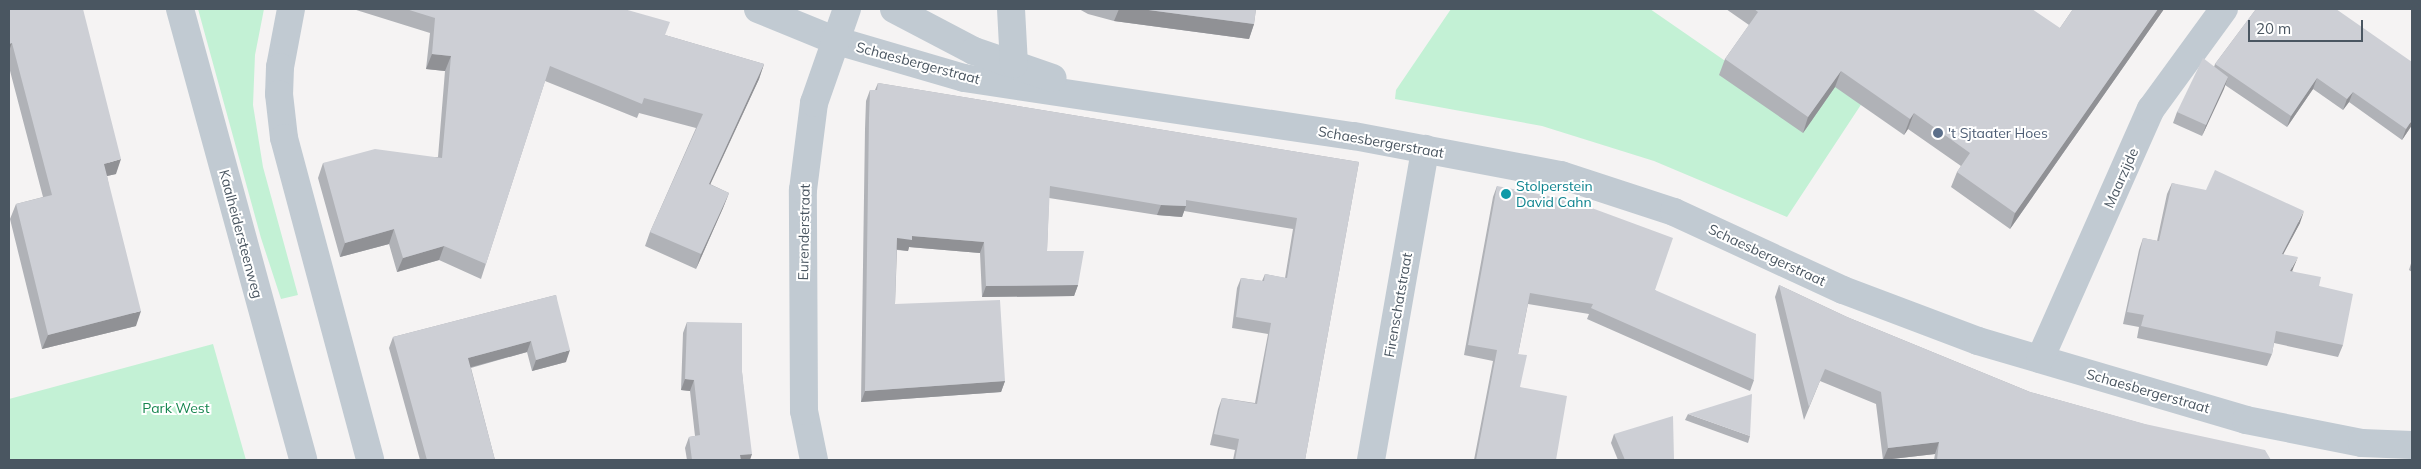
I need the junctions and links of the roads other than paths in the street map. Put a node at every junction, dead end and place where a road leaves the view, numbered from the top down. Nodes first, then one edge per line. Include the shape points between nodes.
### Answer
1 (180, 9) edge
2 (291, 9) edge
3 (758, 9) edge
4 (847, 9) edge
5 (894, 9) edge
6 (1011, 9) edge
7 (2224, 9) edge
8 (834, 40) junction
9 (1014, 64) junction
10 (1114, 98) junction
11 (1425, 150) junction
12 (2040, 359) junction
13 (2412, 445) edge
14 (2323, 449) edge
15 (302, 460) edge
16 (370, 460) edge
17 (814, 460) edge
18 (1370, 460) edge

1 - 15 street, Kaalheidersteenweg
2 - 16 street via 280,67 279,94 284,138
3 - 8 street, Schaesbergerstraat
4 - 8 street, Eurenderstraat
5 - 9 street, Schaesbergerstraat via 974,50
6 - 9 street
7 - 12 street, Maarzijde via 2151,109
8 - 10 street, Schaesbergerstraat via 964,78
8 - 17 street, Eurenderstraat via 814,104 803,190 804,411
9 - 10 street, Schaesbergerstraat
10 - 11 street, Schaesbergerstraat
11 - 12 street, Schaesbergerstraat via 1561,175 1674,212 1904,315
11 - 18 street, Firenschatstraat
12 - 14 street, Schaesbergerstraat via 2246,420
13 - 14 street, Schaesbergerstraat via 2362,443

